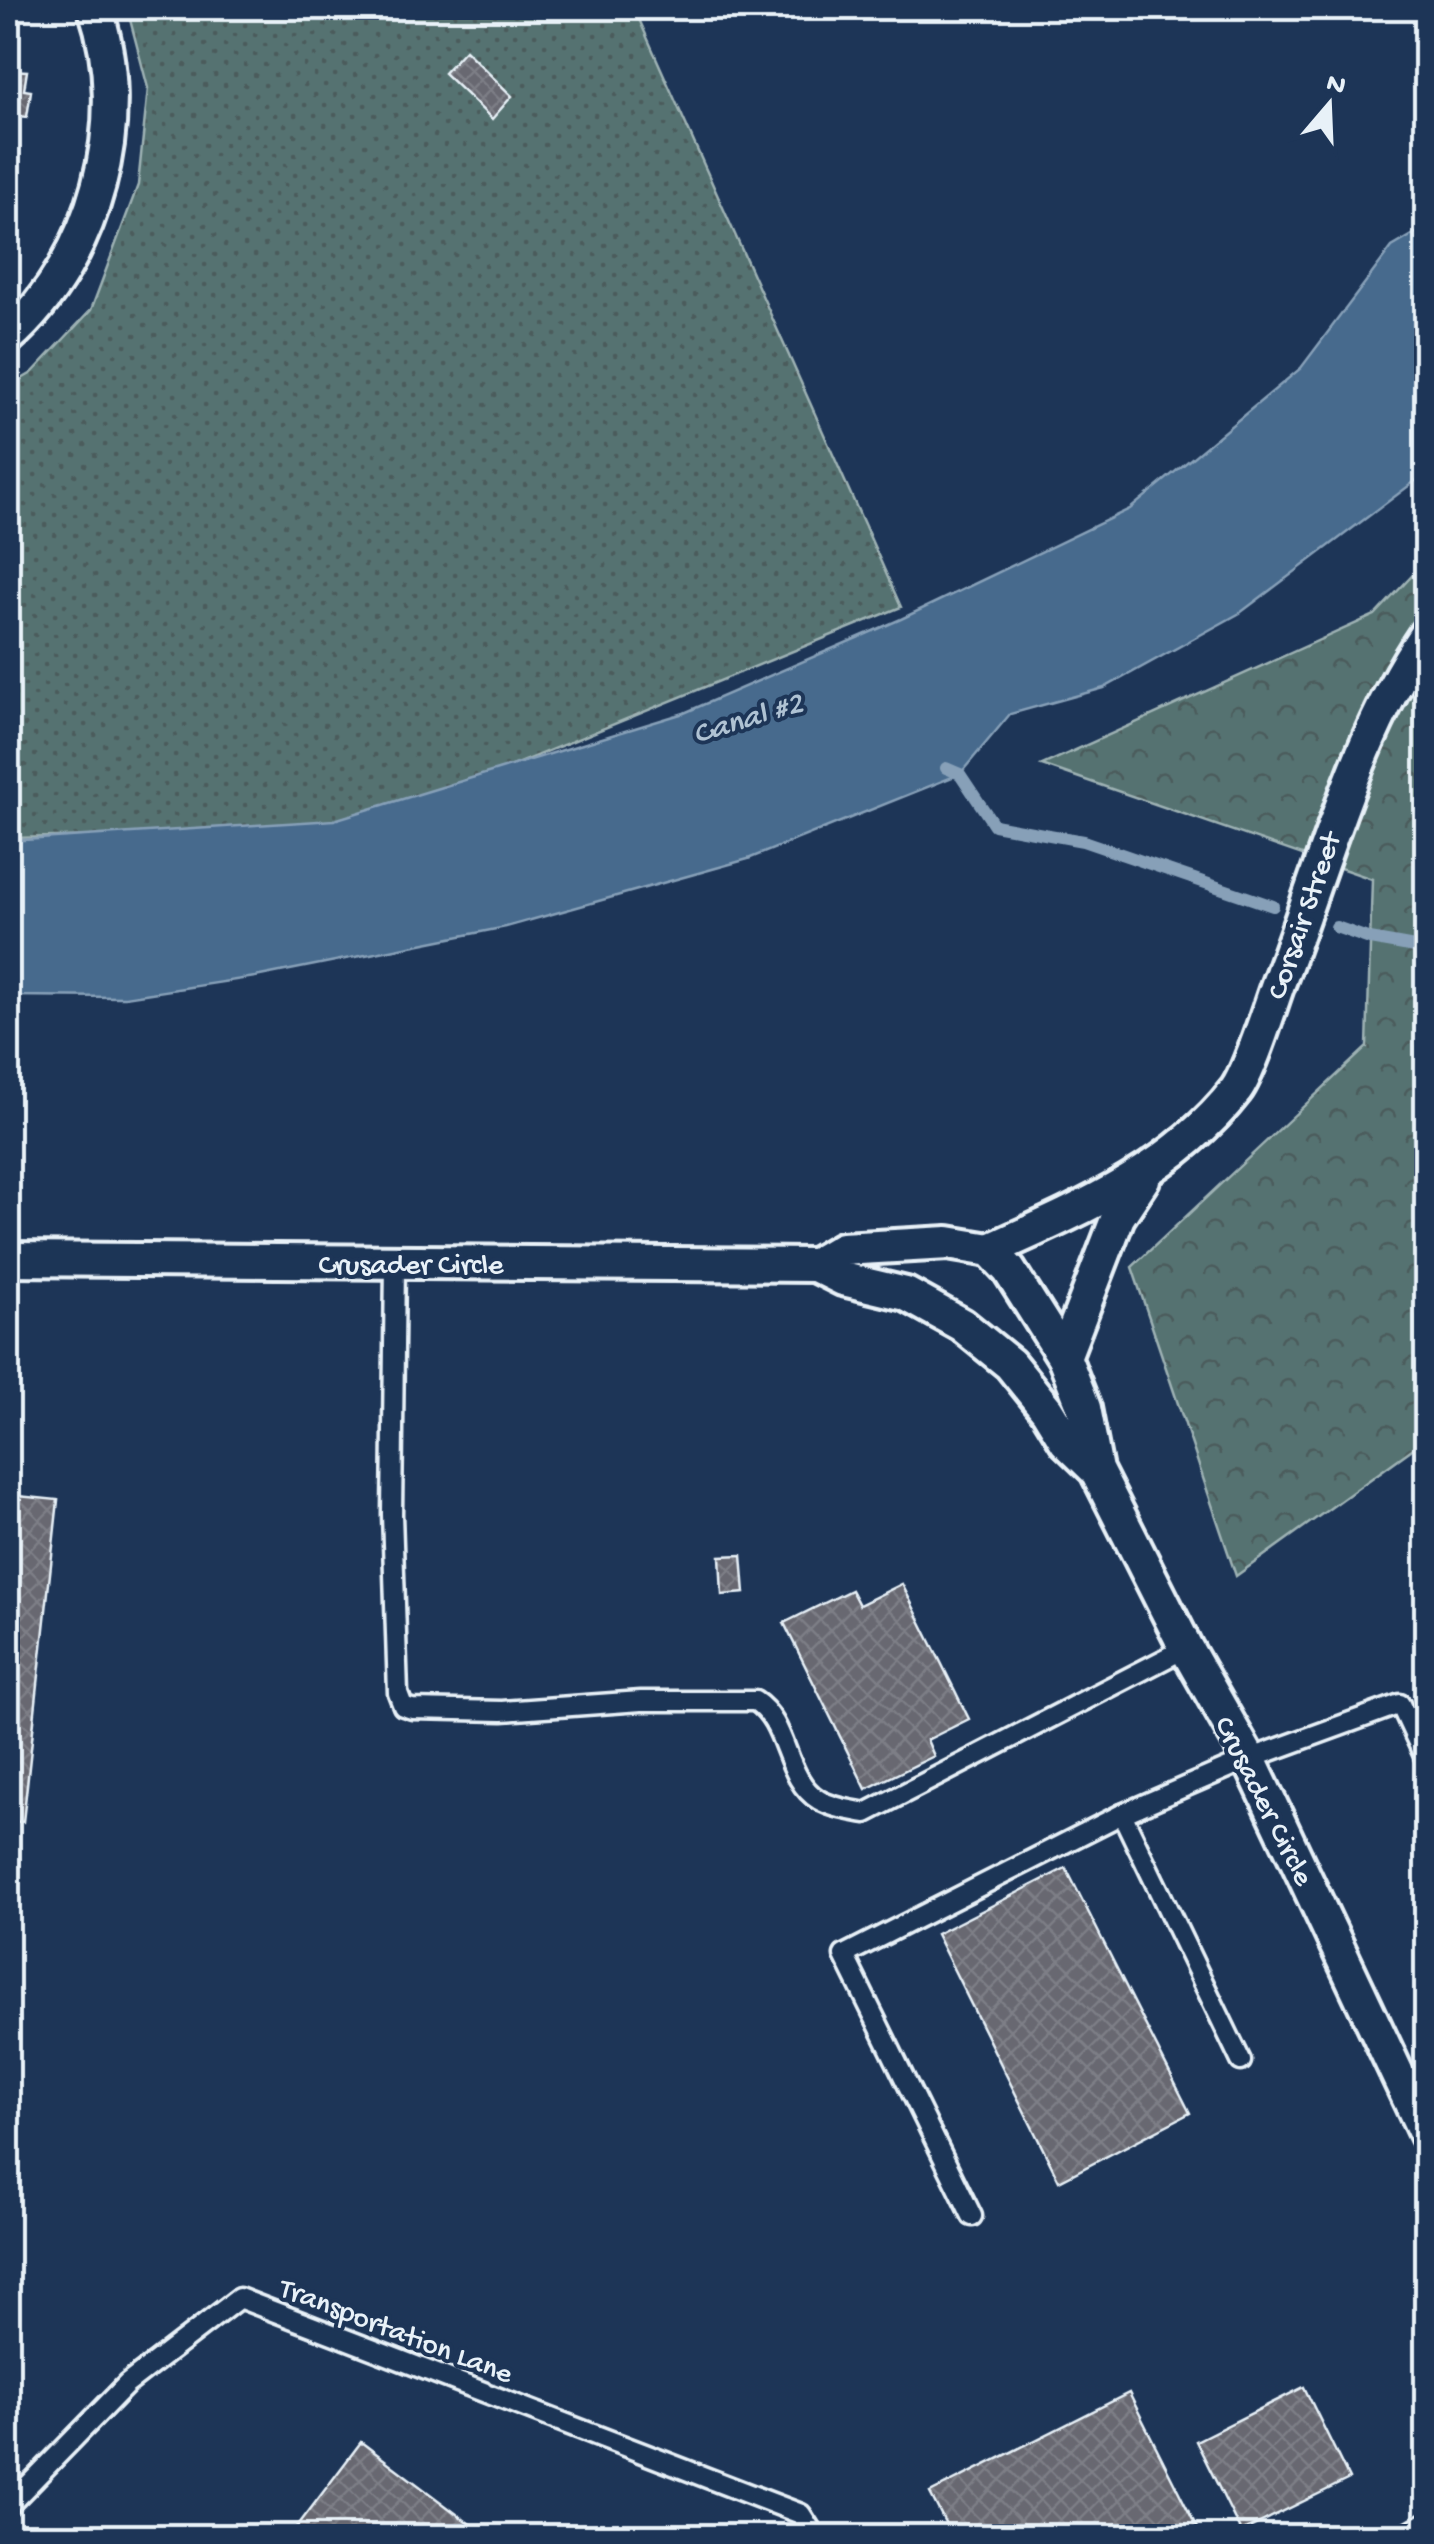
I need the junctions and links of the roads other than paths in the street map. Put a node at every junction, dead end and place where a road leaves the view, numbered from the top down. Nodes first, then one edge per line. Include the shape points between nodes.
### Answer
1 (96, 8) edge
2 (8, 336) edge
3 (1426, 634) edge
4 (1148, 1171) junction
5 (990, 1250) junction
6 (8, 1259) edge
7 (395, 1263) junction
8 (815, 1265) junction
9 (1064, 1357) junction
10 (1096, 1470) junction
11 (1186, 1648) junction
12 (1249, 1759) junction
13 (1426, 1760) edge
14 (1122, 1814) junction
15 (1241, 2060) dead end
16 (1426, 2135) edge
17 (972, 2216) dead end
18 (8, 2506) edge
19 (1426, 2522) edge
20 (815, 2536) edge
21 (1402, 2536) edge

1 - 2 street via 110,78 99,186 52,285
3 - 4 street, Corsair Street via 1346,792 1238,1087
4 - 5 street, Corsair Street
4 - 9 street, Corsair Street via 1118,1218
5 - 8 street, Crusader Circle via 948,1243 842,1249
5 - 9 street, Crusader Circle
6 - 7 street, Crusader Circle
7 - 8 street, Crusader Circle
7 - 11 lane via 392,1514 403,1706 502,1711 641,1701 754,1702 767,1709 796,1773 816,1799 866,1812
8 - 10 street, Crusader Circle via 906,1294 962,1325 1010,1364 1066,1441
9 - 10 street, Crusader Circle via 1084,1408
10 - 11 street, Crusader Circle
11 - 12 street, Crusader Circle
12 - 13 lane via 1400,1704
12 - 14 lane
12 - 16 street, Crusader Circle
14 - 15 lane
14 - 17 lane via 844,1955
18 - 20 lane, Transportation Lane via 126,2384 239,2298 801,2514
19 - 21 lane

